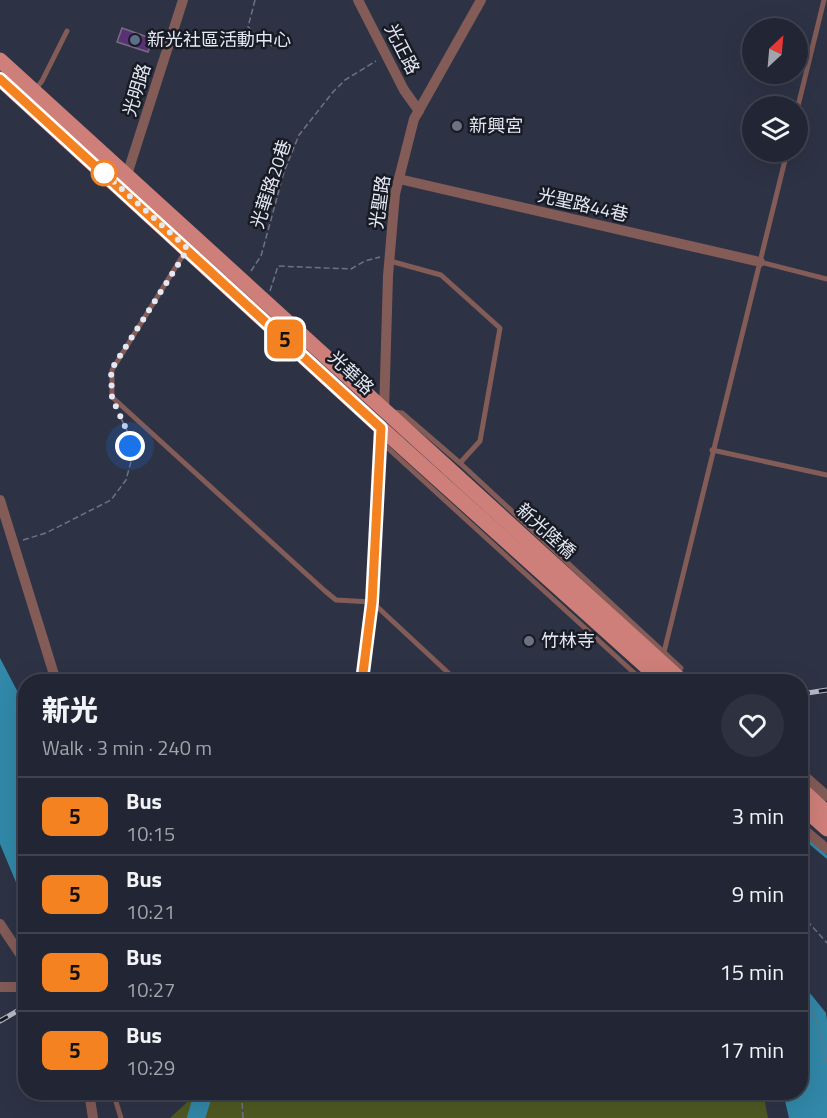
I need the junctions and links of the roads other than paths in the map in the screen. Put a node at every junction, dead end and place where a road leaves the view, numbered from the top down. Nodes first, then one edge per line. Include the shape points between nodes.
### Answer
1 (183, 0) edge
2 (358, 0) edge
3 (481, 0) edge
4 (824, 0) edge
5 (67, 31) dead end
6 (0, 60) edge
7 (0, 79) edge
8 (34, 91) junction
9 (800, 96) edge
10 (418, 111) junction
11 (785, 162) edge
12 (399, 179) junction
13 (124, 183) junction
14 (188, 249) junction
15 (390, 258) junction
16 (760, 262) junction
17 (217, 267) junction
18 (827, 279) edge
19 (384, 411) junction
20 (381, 434) junction
21 (712, 450) junction
22 (460, 463) junction
23 (827, 475) edge
24 (0, 501) edge
25 (372, 602) junction
26 (664, 652) junction
27 (54, 674) edge
28 (363, 674) edge
29 (449, 674) edge
30 (636, 674) edge
31 (654, 674) edge
32 (674, 674) edge
33 (675, 674) edge
34 (808, 779) edge
35 (808, 795) edge
36 (827, 796) edge
37 (808, 812) edge
38 (827, 813) edge
39 (827, 830) edge
40 (808, 833) edge
41 (827, 849) edge
42 (0, 924) edge
43 (18, 951) edge
44 (0, 987) edge
45 (18, 987) edge
46 (90, 1100) edge
47 (115, 1100) edge
48 (93, 1118) edge
49 (121, 1118) edge

1 - 13 street, 光明路
2 - 10 street, 光正路
3 - 10 street, 光聖路
4 - 9 lane
5 - 8 lane
6 - 8 main road, 光華路
7 - 13 main road, 光華路
8 - 13 main road, 光華路
10 - 12 street, 光聖路
11 - 16 lane
12 - 15 street, 光聖路
12 - 16 street, 光聖路44巷
13 - 14 main road, 光華路
13 - 17 main road, 光華路
14 - 17 main road, 光華路
14 - 25 lane via 111,370 112,398 336,600
15 - 19 street, 光聖路
15 - 22 lane via 441,275 500,328 480,441
16 - 18 lane
16 - 21 lane
17 - 19 main road, 光華路 via 244,281
17 - 20 main road, 光華路
19 - 20 street, 光聖路
19 - 22 lane via 402,413
19 - 32 main road, 新光陸橋
20 - 25 lane
20 - 30 lane
20 - 31 main road, 新光陸橋
21 - 23 lane
21 - 26 lane
22 - 26 lane
24 - 27 street
25 - 28 lane
25 - 29 lane
26 - 33 lane via 681,668
34 - 36 street
35 - 38 main road
37 - 39 main road
40 - 41 street
42 - 43 street
44 - 45 street
46 - 48 street
47 - 49 lane

